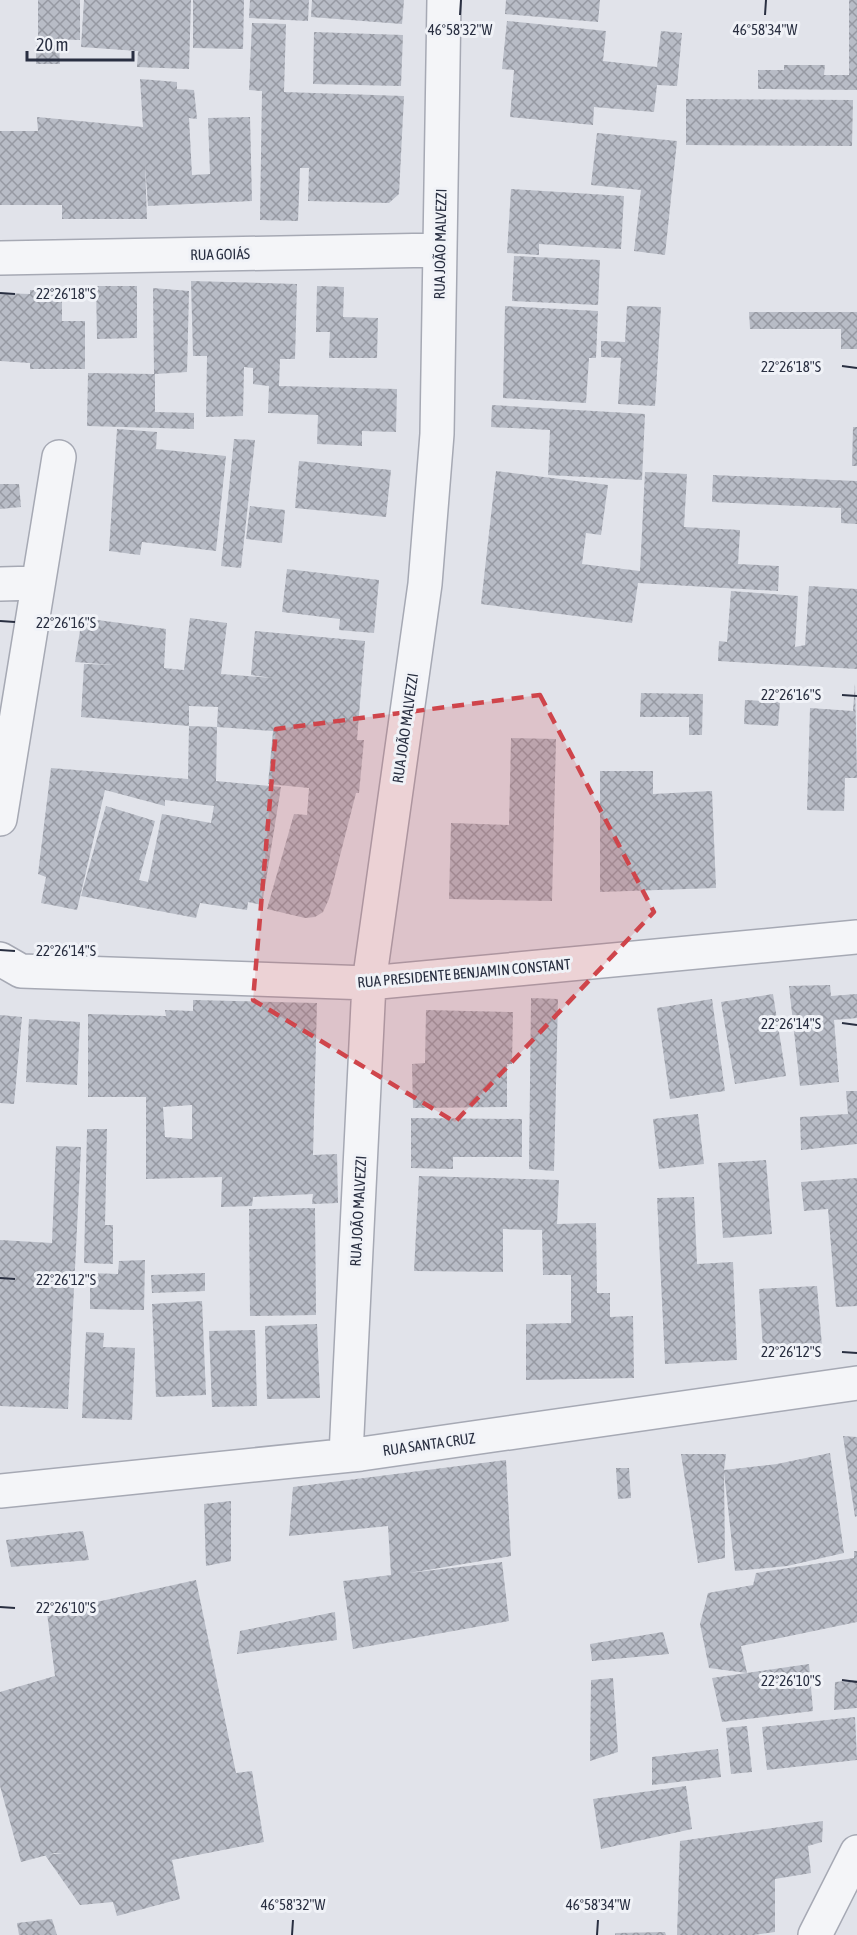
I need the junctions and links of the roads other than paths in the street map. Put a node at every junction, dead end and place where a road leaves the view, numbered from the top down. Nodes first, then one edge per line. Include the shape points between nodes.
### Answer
1 (444, 0) edge
2 (440, 250) junction
3 (0, 258) edge
4 (59, 457) dead end
5 (37, 583) junction
6 (0, 584) edge
7 (0, 819) edge
8 (857, 937) edge
9 (0, 959) edge
10 (369, 983) junction
11 (857, 1383) edge
12 (346, 1455) junction
13 (0, 1491) edge
14 (857, 1852) edge
15 (815, 1935) edge

1 - 2 street, RUA JOÃO MALVEZZI
2 - 3 street, RUA GOIÁS
2 - 10 street, RUA JOÃO MALVEZZI via 437,435 425,584
4 - 5 street
5 - 6 street
5 - 7 street
8 - 10 street, RUA PRESIDENTE BENJAMIN CONSTANT
9 - 10 street, RUA PRESIDENTE BENJAMIN CONSTANT via 21,970
10 - 12 street, RUA JOÃO MALVEZZI
11 - 12 street, RUA SANTA CRUZ
12 - 13 street, RUA SANTA CRUZ
14 - 15 street

